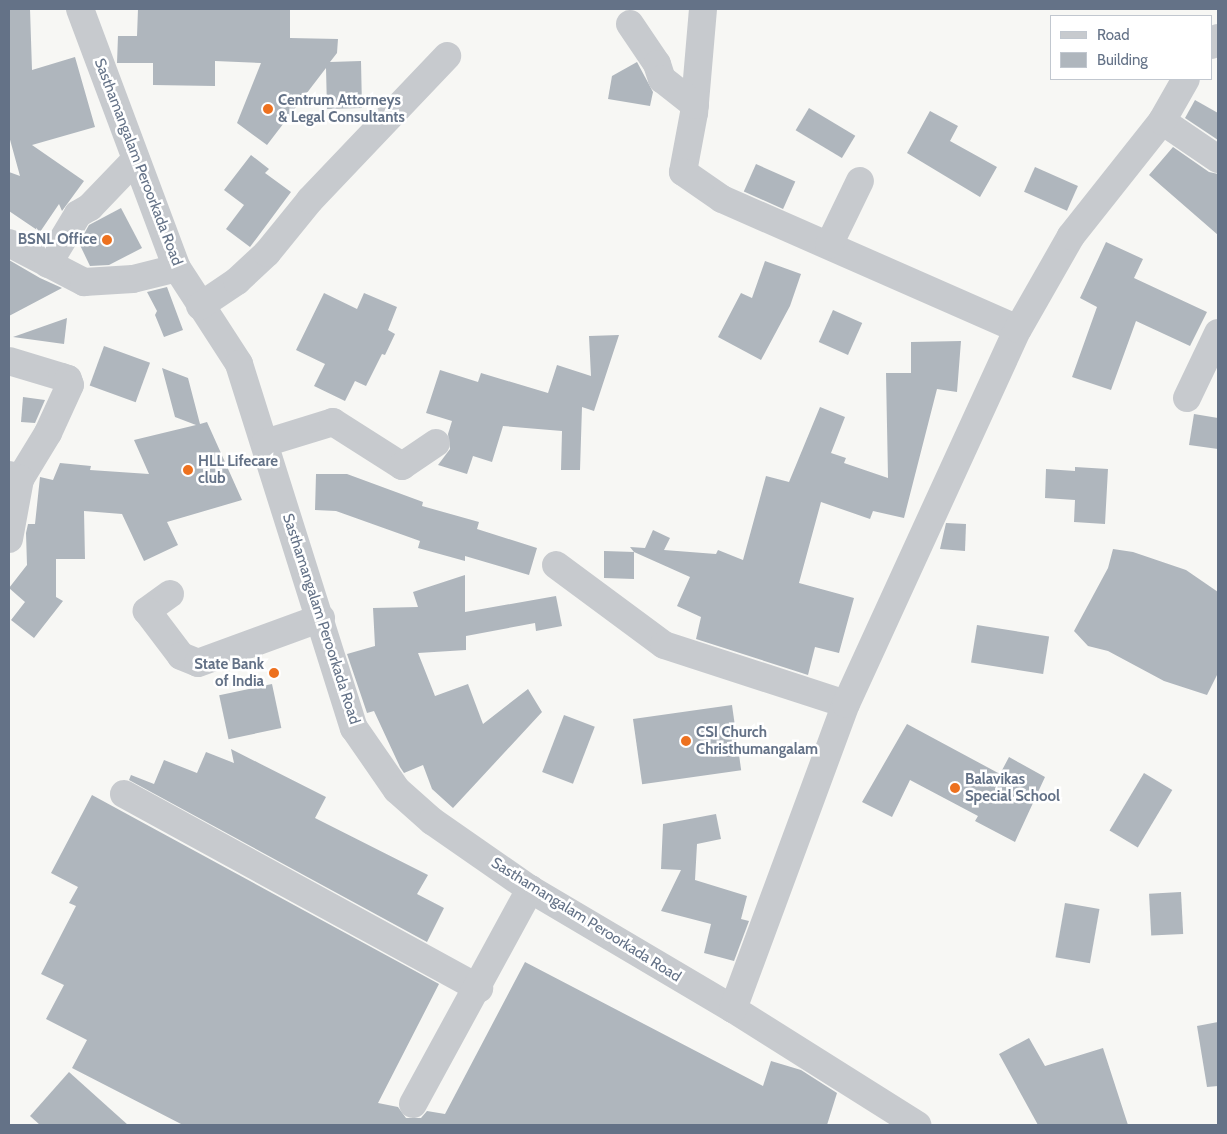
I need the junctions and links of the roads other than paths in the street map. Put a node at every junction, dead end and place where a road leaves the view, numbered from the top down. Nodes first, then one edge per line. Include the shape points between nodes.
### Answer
1 (80, 9) edge
2 (703, 9) edge
3 (630, 24) dead end
4 (447, 56) dead end
5 (1185, 80) edge
6 (695, 105) junction
7 (1162, 121) junction
8 (136, 159) junction
9 (1218, 159) edge
10 (860, 182) dead end
11 (9, 243) edge
12 (829, 246) junction
13 (48, 264) junction
14 (176, 268) junction
15 (200, 306) junction
16 (1018, 328) junction
17 (1218, 333) edge
18 (9, 361) edge
19 (1187, 398) dead end
20 (264, 443) junction
21 (436, 443) dead end
22 (14, 477) edge
23 (9, 539) edge
24 (556, 565) dead end
25 (170, 594) dead end
26 (321, 618) junction
27 (846, 704) junction
28 (124, 794) dead end
29 (530, 889) junction
30 (479, 988) junction
31 (733, 1009) junction
32 (413, 1104) dead end
33 (917, 1125) edge

1 - 8 street, Sasthamangalam Peroorkada Road
2 - 6 street
3 - 6 street via 657,64 662,79
4 - 15 street via 310,200 266,253 237,281
5 - 7 street
6 - 12 street via 683,172 722,199
7 - 9 street
7 - 16 street via 1071,236
8 - 13 street via 90,207 78,214
8 - 14 street, Sasthamangalam Peroorkada Road
10 - 12 street
11 - 13 street
12 - 16 street
13 - 14 street via 84,282 133,279
14 - 15 street, Sasthamangalam Peroorkada Road
15 - 20 street, Sasthamangalam Peroorkada Road via 239,364
16 - 27 street
17 - 19 street
18 - 22 street via 62,377 70,385 48,433
20 - 21 street via 333,422 402,466
20 - 26 street, Sasthamangalam Peroorkada Road
22 - 23 street
24 - 27 street via 664,646
25 - 26 street via 147,611 181,656 198,663
26 - 29 street, Sasthamangalam Peroorkada Road via 354,728 397,790 432,821
27 - 31 street
28 - 30 street
29 - 30 street
29 - 31 street, Sasthamangalam Peroorkada Road
30 - 32 street
31 - 33 street, Sasthamangalam Peroorkada Road

